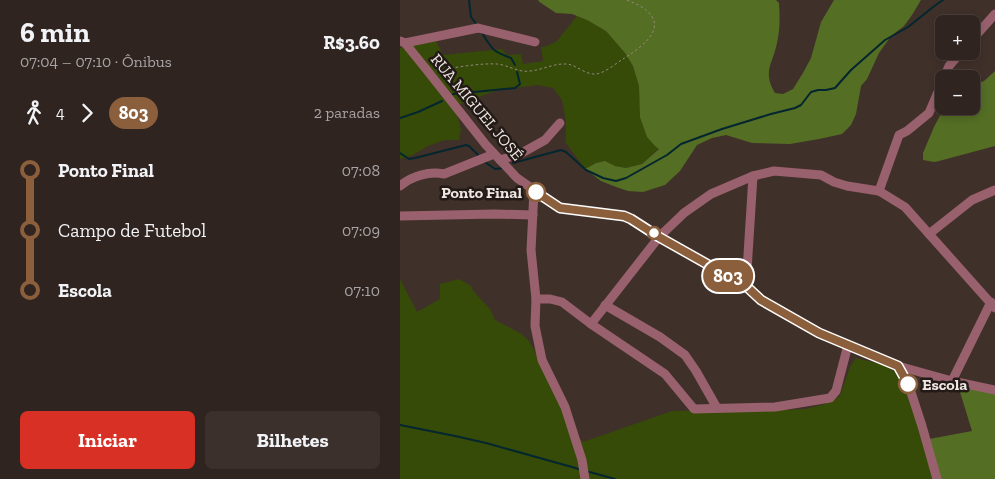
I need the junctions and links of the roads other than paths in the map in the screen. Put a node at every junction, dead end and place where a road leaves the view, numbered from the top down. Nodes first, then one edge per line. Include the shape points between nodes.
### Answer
1 (995, 14) edge
2 (980, 31) edge
3 (402, 42) edge
4 (535, 42) dead end
5 (954, 60) edge
6 (560, 123) dead end
7 (497, 157) junction
8 (753, 176) junction
9 (400, 186) edge
10 (995, 190) edge
11 (534, 191) junction
12 (879, 192) junction
13 (533, 215) junction
14 (400, 216) edge
15 (929, 234) junction
16 (659, 237) junction
17 (746, 286) junction
18 (536, 299) junction
19 (606, 305) junction
20 (993, 305) edge
21 (591, 324) junction
22 (848, 345) junction
23 (898, 366) junction
24 (952, 380) junction
25 (995, 390) edge
26 (717, 408) junction
27 (585, 479) edge
28 (937, 479) edge

1 - 2 street
3 - 4 street via 478,28
3 - 7 street, RUA MIGUEL JOSÉ
5 - 12 street via 929,113 899,135
6 - 7 street via 545,140 520,154
7 - 9 street via 444,174 423,174
7 - 11 street, RUA MIGUEL JOSÉ
8 - 12 street via 774,171 821,174 834,182
8 - 16 street via 711,194
8 - 17 street
10 - 15 street via 972,200
11 - 13 street
11 - 16 street, RUA MIGUEL JOSÉ via 560,208 624,216
12 - 15 street via 905,207
13 - 14 street
13 - 18 street via 531,250
15 - 20 street
16 - 17 street, RUA MIGUEL JOSÉ
16 - 19 street
17 - 22 street, RUA MIGUEL JOSÉ via 761,300 819,333
18 - 21 street via 562,302
18 - 27 street via 535,326 542,360 565,407
19 - 21 street
19 - 26 street via 685,355
20 - 24 street
21 - 26 street via 665,374 694,409
22 - 23 street, RUA MIGUEL JOSÉ
22 - 26 street via 836,391 830,398 775,407
23 - 24 street, RUA MIGUEL JOSÉ
23 - 28 street via 909,386
24 - 25 street, RUA MIGUEL JOSÉ

